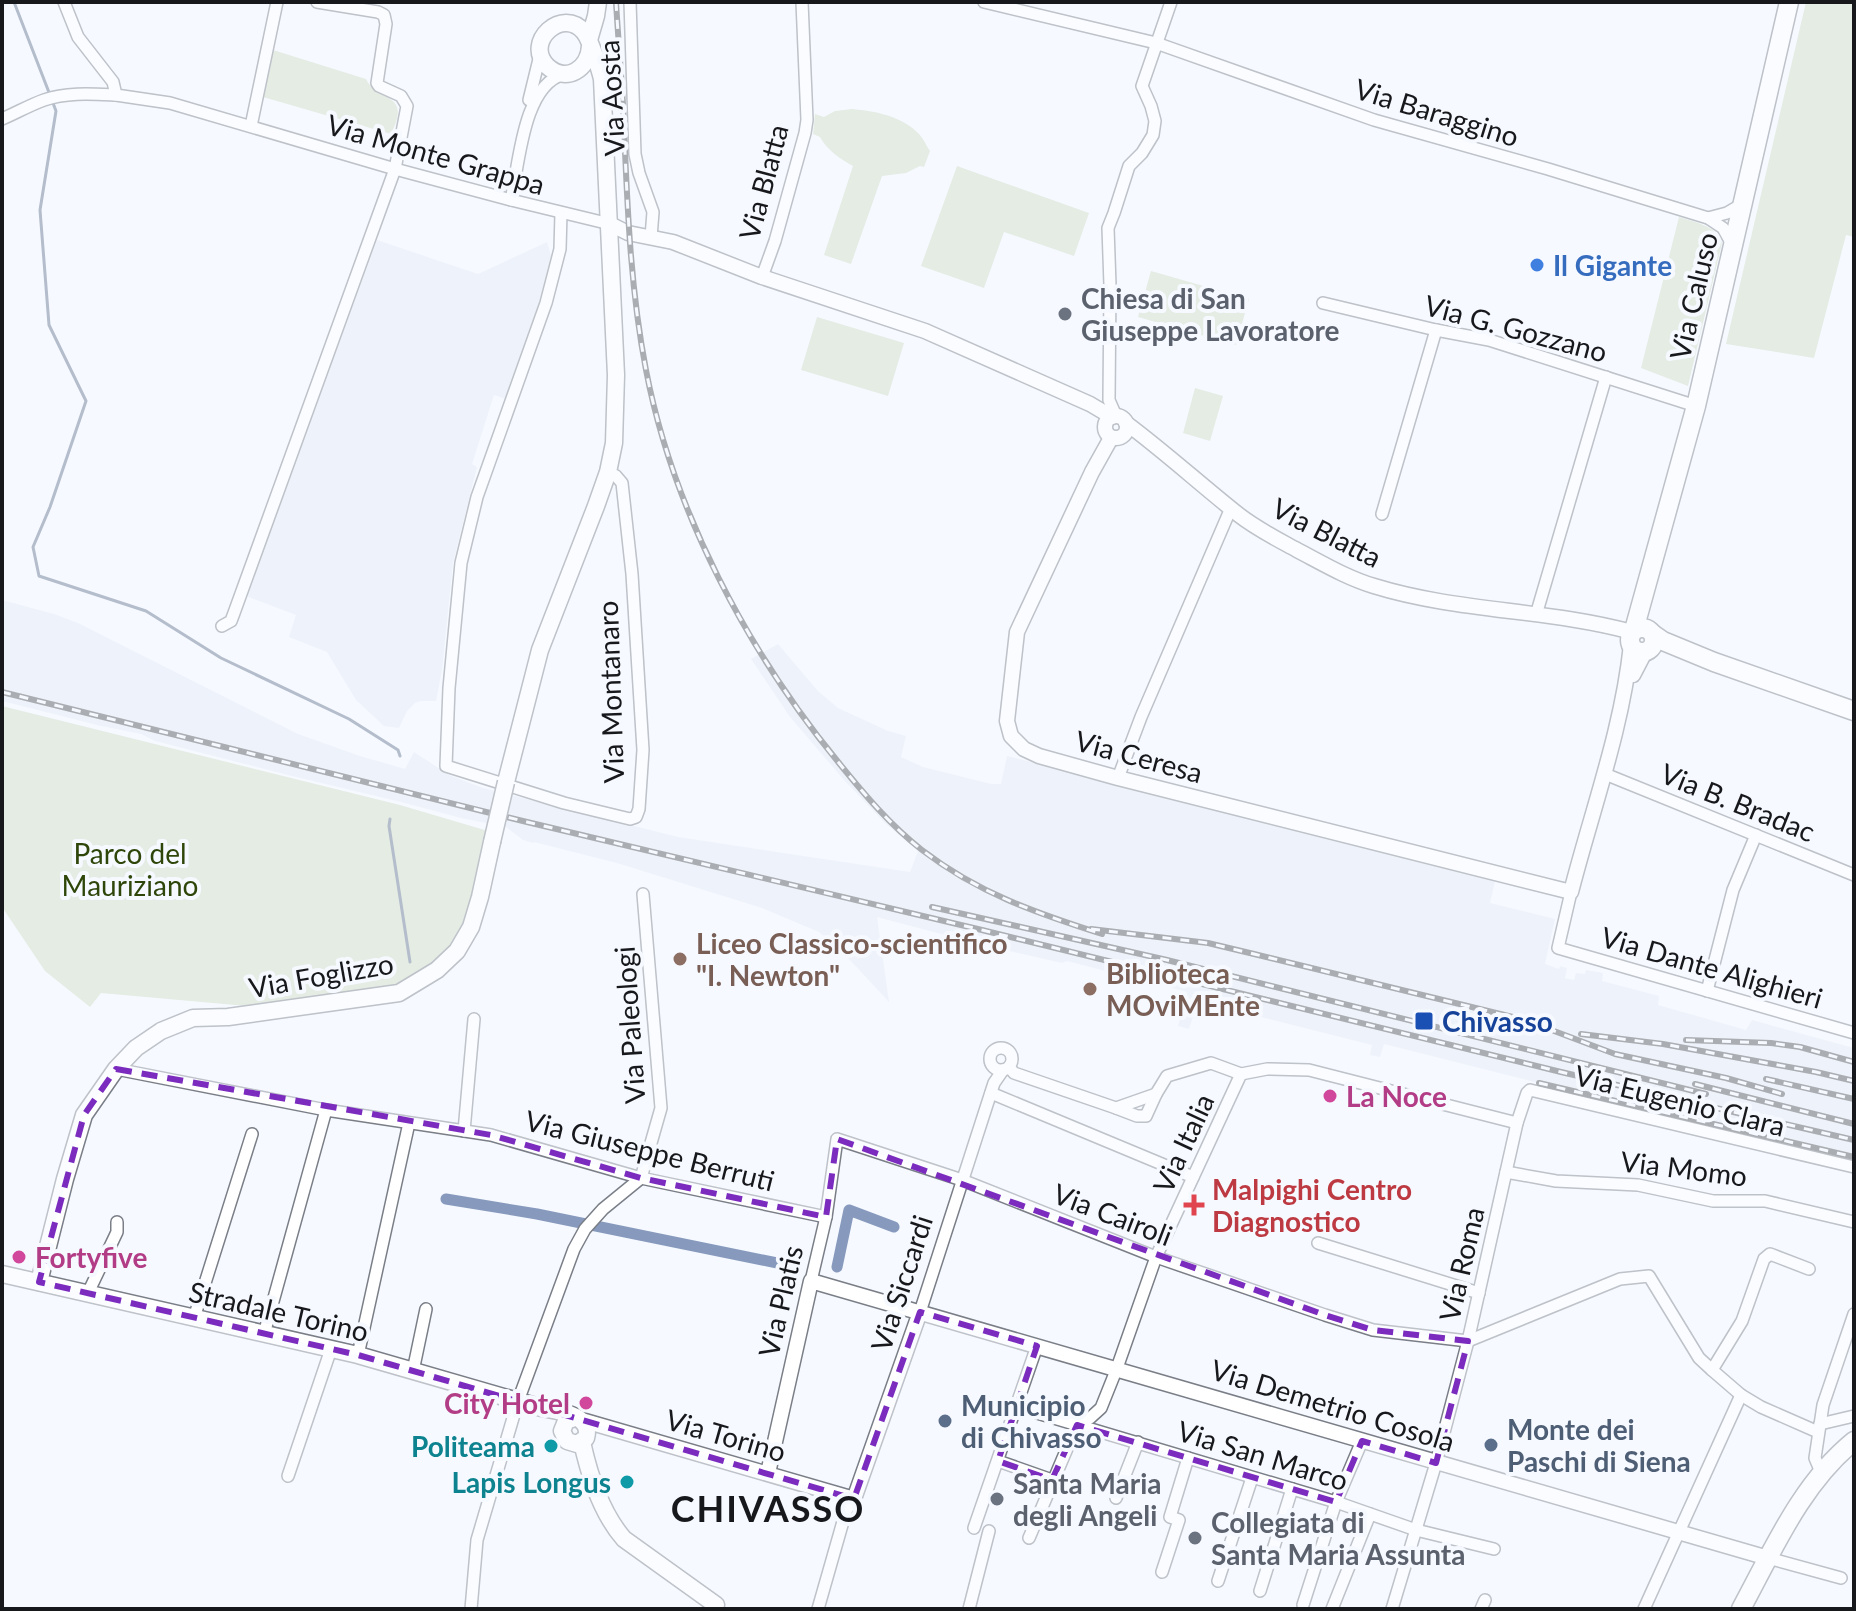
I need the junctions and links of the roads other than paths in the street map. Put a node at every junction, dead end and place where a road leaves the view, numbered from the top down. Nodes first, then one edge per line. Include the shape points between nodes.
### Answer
1 (64, 2) edge
2 (277, 2) edge
3 (317, 2) edge
4 (596, 2) edge
5 (630, 2) edge
6 (802, 2) edge
7 (984, 2) edge
8 (1171, 2) edge
9 (1789, 3) edge
10 (567, 24) junction
11 (589, 43) junction
12 (1156, 43) junction
13 (540, 54) junction
14 (570, 72) junction
15 (602, 94) junction
16 (116, 95) junction
17 (2, 119) edge
18 (526, 122) junction
19 (251, 126) junction
20 (395, 169) junction
21 (511, 200) junction
22 (561, 213) junction
23 (1726, 216) junction
24 (610, 224) junction
25 (651, 237) junction
26 (762, 277) junction
27 (1323, 303) dead end
28 (1436, 330) junction
29 (1606, 377) junction
30 (1696, 406) junction
31 (1114, 424) junction
32 (608, 472) junction
33 (1231, 508) junction
34 (1382, 514) dead end
35 (1536, 615) junction
36 (222, 626) dead end
37 (1642, 639) junction
38 (1854, 711) edge
39 (1605, 774) junction
40 (1118, 778) junction
41 (1756, 835) junction
42 (1854, 875) edge
43 (1571, 892) junction
44 (643, 894) dead end
45 (1558, 948) joint
46 (1707, 991) junction
47 (474, 1019) dead end
48 (1854, 1033) edge
49 (116, 1069) junction
50 (1241, 1074) junction
51 (992, 1088) junction
52 (326, 1110) junction
53 (409, 1123) junction
54 (1517, 1123) junction
55 (464, 1131) junction
56 (252, 1134) dead end
57 (837, 1139) joint
58 (1854, 1167) edge
59 (1506, 1172) junction
60 (1193, 1177) junction
61 (641, 1178) junction
62 (962, 1180) junction
63 (826, 1217) junction
64 (117, 1222) dead end
65 (1854, 1222) edge
66 (1318, 1243) dead end
67 (1156, 1257) junction
68 (1809, 1269) dead end
69 (2, 1274) edge
70 (811, 1281) junction
71 (39, 1282) junction
72 (88, 1293) junction
73 (1479, 1293) junction
74 (426, 1309) dead end
75 (920, 1312) junction
76 (1854, 1314) edge
77 (194, 1318) junction
78 (264, 1334) junction
79 (1468, 1341) junction
80 (1037, 1346) junction
81 (331, 1349) junction
82 (358, 1355) junction
83 (1117, 1368) junction
84 (1712, 1370) junction
85 (413, 1371) junction
86 (1741, 1395) junction
87 (518, 1401) junction
88 (1017, 1407) junction
89 (542, 1408) junction
90 (1854, 1416) edge
91 (580, 1420) junction
92 (1077, 1425) junction
93 (1819, 1428) junction
94 (570, 1438) junction
95 (1362, 1441) junction
96 (1854, 1441) edge
97 (1138, 1442) junction
98 (1188, 1458) junction
99 (998, 1461) junction
100 (1436, 1463) junction
101 (1821, 1472) junction
102 (768, 1473) junction
103 (288, 1476) dead end
104 (1252, 1478) junction
105 (1052, 1480) junction
106 (1292, 1489) junction
107 (1116, 1498) dead end
108 (854, 1499) junction
109 (1336, 1502) junction
110 (1370, 1514) junction
111 (974, 1528) dead end
112 (1416, 1530) junction
113 (989, 1531) dead end
114 (1679, 1533) junction
115 (1029, 1538) dead end
116 (1494, 1549) dead end
117 (1768, 1558) junction
118 (1162, 1572) dead end
119 (1841, 1578) dead end
120 (1218, 1581) dead end
121 (1260, 1591) dead end
122 (1303, 1605) dead end
123 (720, 1608) edge
124 (471, 1609) edge
125 (818, 1609) edge
126 (969, 1609) edge
127 (1332, 1609) edge
128 (1392, 1609) edge
129 (1644, 1609) edge
130 (1741, 1609) edge

1 - 16 street via 78,37 113,82
2 - 19 street
3 - 20 street via 378,12 386,19 377,83 401,96 407,106
4 - 10 main road via 586,16
4 - 11 main road
5 - 25 street, Via Aosta via 635,154 653,212
6 - 26 street, Via Blatta via 805,133
7 - 12 street, Via Baraggino
8 - 12 street
9 - 23 main road, Via Caluso
10 - 11 main road via 584,32
10 - 13 main road via 546,31
11 - 14 main road via 586,62
11 - 15 main road via 601,72
12 - 23 street, Via Baraggino via 1374,120
12 - 31 street via 1142,86 1155,121 1153,135 1129,166 1108,228 1109,400
13 - 14 main road via 549,68
13 - 18 street
14 - 15 main road via 592,77
14 - 18 street via 544,86
15 - 24 main road
16 - 17 street, Via Monte Grappa via 60,96
16 - 19 street, Via Monte Grappa via 170,103
18 - 21 street
19 - 20 street, Via Monte Grappa
20 - 21 street, Via Monte Grappa
20 - 36 street via 231,621
21 - 22 street, Via Monte Grappa
22 - 24 street, Via Monte Grappa
22 - 32 street, Via Montanaro via 560,249 546,303 477,497 461,563 446,766 630,819 639,809 643,750 634,604 622,483
23 - 30 main road, Via Caluso via 1733,247
24 - 25 street, Via Blatta
24 - 32 main road via 616,407
25 - 26 street, Via Blatta
26 - 31 street, Via Blatta via 925,331 1081,401
27 - 28 street, Via G. Gozzano
28 - 29 street, Via G. Gozzano via 1489,340
28 - 34 street
29 - 30 street, Via G. Gozzano
29 - 35 street
30 - 37 main road, Via Caluso via 1644,598
31 - 33 street, Via Blatta via 1157,446
31 - 40 street, Via Ceresa via 1017,632 1007,721 1011,736 1024,749
32 - 49 main road, Via Foglizzo, bridge via 540,650 480,897 457,951 399,993 193,1018 161,1031
33 - 35 street, Via Blatta via 1268,534 1356,580 1411,596
33 - 40 street
35 - 37 street, Via Blatta via 1589,621
37 - 38 main road
37 - 39 street, Via Caluso
39 - 41 street, Via B. Bradac
39 - 43 street, Via Caluso
40 - 43 street, Via Ceresa
41 - 42 street, Via B. Bradac
41 - 46 street via 1733,890
43 - 45 street, Via Caluso
44 - 61 street, Via Paleologi via 661,1108
45 - 46 street, Via Dante Alighieri
46 - 48 street, Via Dante Alighieri
47 - 55 street
49 - 52 street, Via Giuseppe Berruti
49 - 71 main road, Via Foglizzo via 84,1115
50 - 51 street, Via Siccardi via 1211,1063 1167,1076 1156,1094 1116,1108 1002,1068
50 - 54 street, Via Italia via 1309,1070
50 - 60 street, Via Italia
51 - 60 street
51 - 62 street, Via Siccardi
52 - 53 street, Via Giuseppe Berruti
52 - 78 street
53 - 55 street, Via Giuseppe Berruti
53 - 82 street
54 - 58 street, Via Eugenio Clara via 1527,1093 1535,1089
54 - 59 street, Via Roma
55 - 61 street, Via Giuseppe Berruti
56 - 77 street
57 - 62 street, Via Cairoli
57 - 63 street, Via Platis
59 - 65 street, Via Momo via 1556,1181 1638,1185 1713,1201 1765,1201
59 - 73 street, Via Roma
60 - 67 street, Via Italia
61 - 63 street, Via Giuseppe Berruti
61 - 87 street via 585,1229
62 - 67 street, Via Cairoli
62 - 75 street, Via Siccardi
63 - 70 street, Via Platis
64 - 72 street
66 - 73 street
67 - 79 street, Via Cairoli via 1373,1330
67 - 83 street, Via Italia
68 - 84 street via 1770,1254 1764,1259 1742,1321
69 - 71 main road, Stradale Torino
70 - 75 street, Via Demetrio Cosola
70 - 102 street, Via Platis
71 - 72 main road, Stradale Torino
72 - 77 main road, Stradale Torino
73 - 79 street, Via Roma
74 - 85 street
75 - 80 street, Via Demetrio Cosola
75 - 108 street, Via Siccardi
76 - 93 street
77 - 78 main road, Stradale Torino
78 - 81 main road, Stradale Torino
79 - 84 street via 1620,1279 1649,1276 1699,1358
79 - 100 street, Via Roma
80 - 83 street, Via Demetrio Cosola
80 - 88 street
81 - 82 main road, Stradale Torino
81 - 103 street
82 - 85 main road, Stradale Torino
83 - 92 street, Via Italia via 1101,1408
83 - 95 street, Via Demetrio Cosola
84 - 86 street
85 - 87 main road, Stradale Torino
86 - 93 street
86 - 114 street
87 - 89 main road, Stradale Torino
87 - 124 street via 477,1540
88 - 92 street, Via San Marco
88 - 99 street
89 - 91 main road, Stradale Torino
89 - 94 main road
90 - 93 street
91 - 94 main road via 566,1421
91 - 102 street, Via Torino
92 - 97 street, Via San Marco
92 - 105 street
93 - 101 street via 1815,1458
94 - 123 main road via 576,1462 616,1531
95 - 100 street, Via Demetrio Cosola
95 - 109 street
96 - 101 main road
97 - 98 street, Via San Marco
97 - 107 street
98 - 104 street, Via San Marco
98 - 118 street via 1170,1517 1179,1520
99 - 105 street
99 - 111 street
100 - 112 street
100 - 114 street, Via Demetrio Cosola
101 - 117 main road
102 - 108 street, Via Torino
104 - 106 street, Via San Marco
104 - 120 street
105 - 115 street
106 - 109 street, Via San Marco
106 - 121 street
108 - 125 street
109 - 110 street, Via San Marco
109 - 122 street
110 - 112 street, Via San Marco
110 - 127 street
112 - 116 street, Via San Marco
112 - 128 street
113 - 126 street
114 - 117 street, Via Demetrio Cosola
114 - 129 street
117 - 119 street, Via Demetrio Cosola
117 - 130 main road

